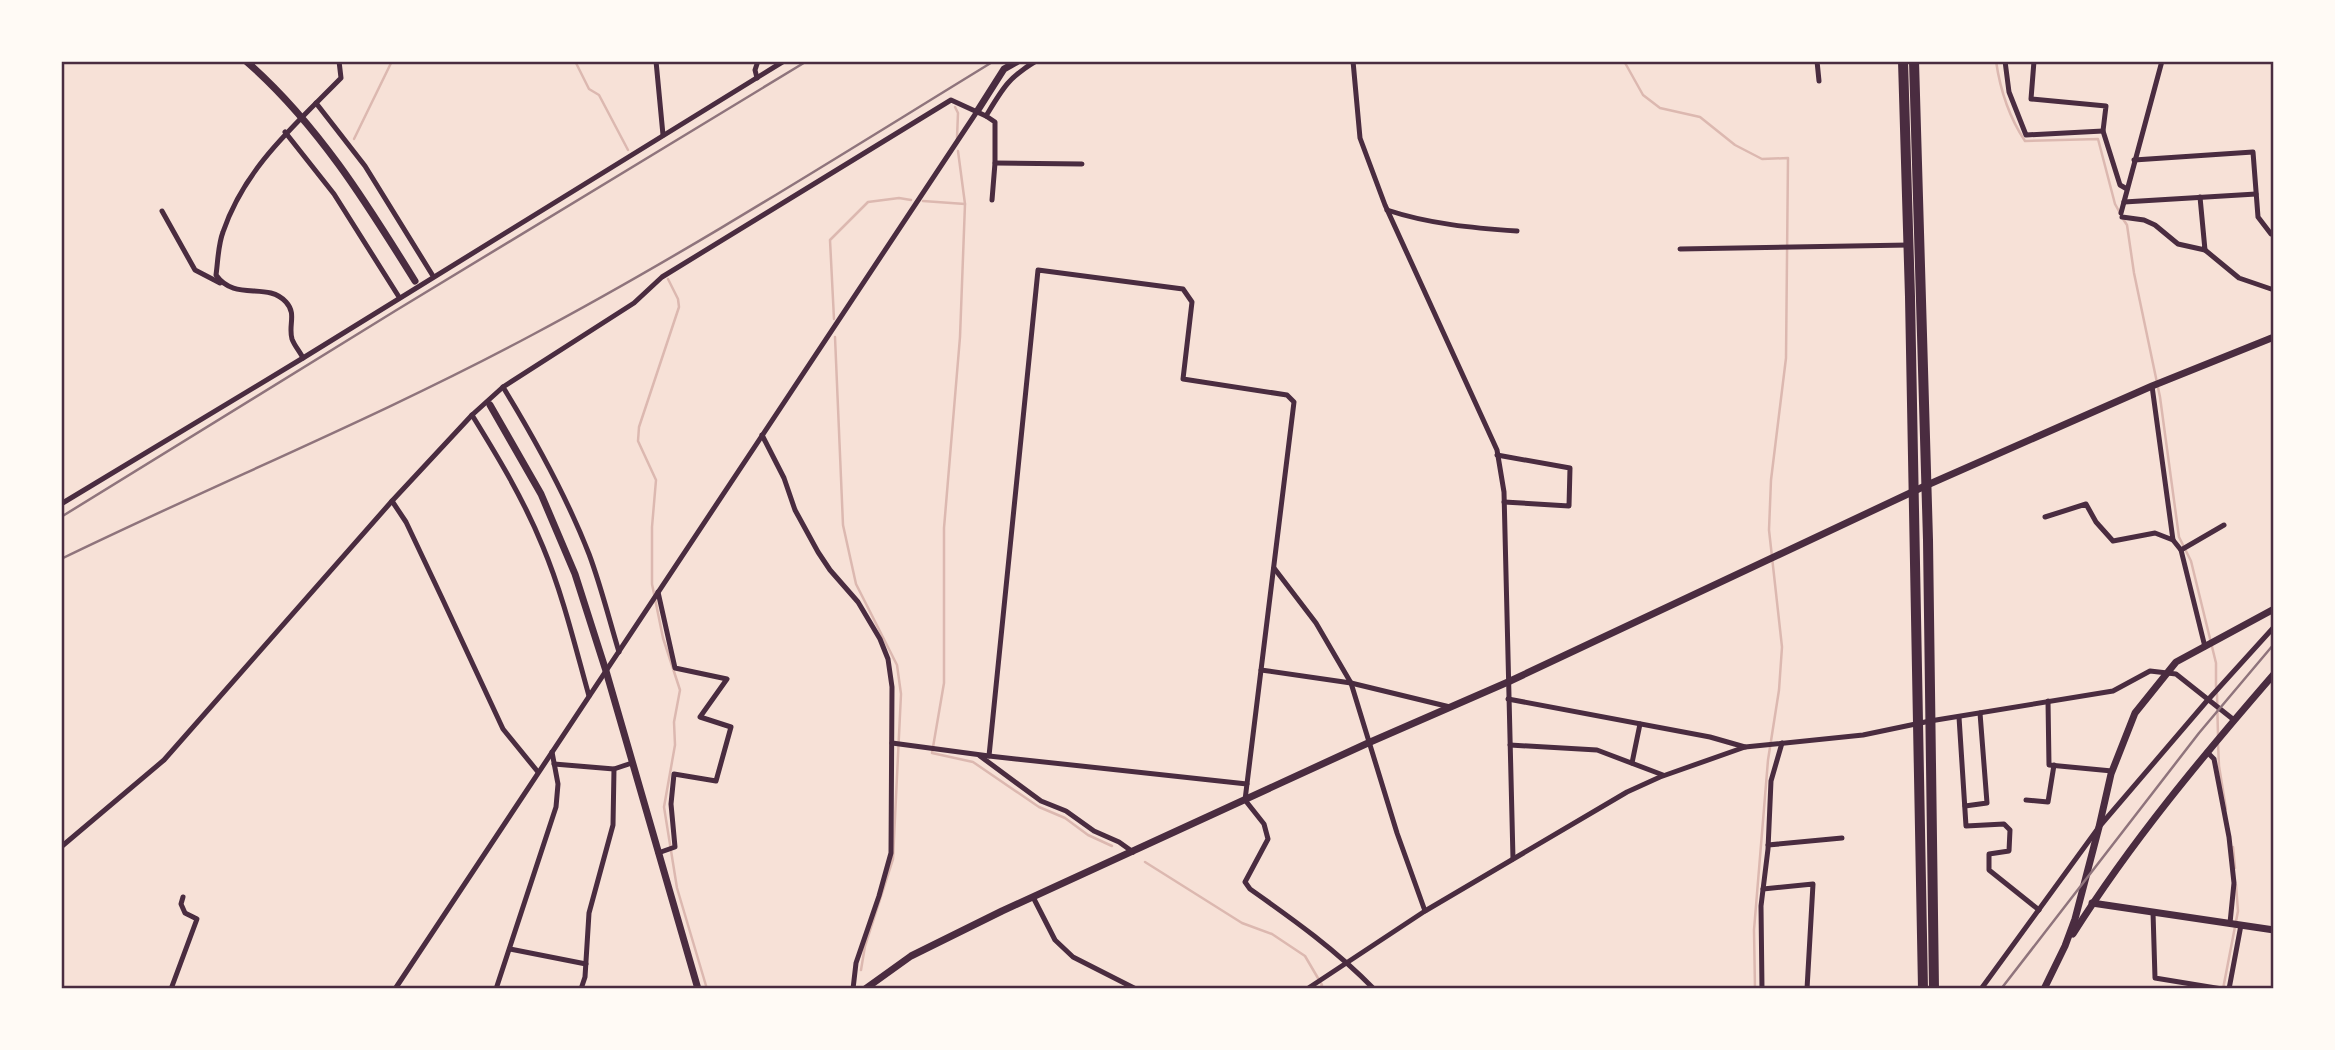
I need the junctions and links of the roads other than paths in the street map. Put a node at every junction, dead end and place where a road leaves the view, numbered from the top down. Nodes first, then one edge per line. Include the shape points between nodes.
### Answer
1 (246, 61) edge
2 (340, 61) edge
3 (656, 61) edge
4 (758, 61) edge
5 (784, 61) edge
6 (1018, 61) edge
7 (1036, 61) edge
8 (1353, 61) edge
9 (1817, 61) edge
10 (1903, 61) edge
11 (1914, 61) edge
12 (2005, 61) edge
13 (2034, 61) edge
14 (2162, 61) edge
15 (757, 78) junction
16 (1819, 81) dead end
17 (316, 103) junction
18 (978, 110) junction
19 (300, 116) junction
20 (986, 116) junction
21 (2104, 131) junction
22 (285, 132) junction
23 (663, 135) junction
24 (2134, 160) junction
25 (995, 163) junction
26 (1082, 164) dead end
27 (2127, 189) junction
28 (2256, 194) junction
29 (2200, 197) junction
30 (992, 200) dead end
31 (2124, 202) junction
32 (1387, 210) junction
33 (162, 211) dead end
34 (1517, 231) dead end
35 (2274, 233) edge
36 (1909, 245) junction
37 (1680, 249) dead end
38 (2205, 250) junction
39 (433, 276) junction
40 (415, 281) dead end
41 (223, 284) junction
42 (2274, 290) edge
43 (399, 298) junction
44 (2274, 337) edge
45 (303, 358) junction
46 (2152, 386) junction
47 (503, 387) junction
48 (490, 405) dead end
49 (472, 415) junction
50 (762, 435) junction
51 (1497, 455) junction
52 (1924, 486) junction
53 (1913, 491) junction
54 (393, 501) junction
55 (1504, 502) junction
56 (61, 504) edge
57 (2045, 517) dead end
58 (2224, 525) dead end
59 (2173, 540) junction
60 (2181, 550) junction
61 (1273, 568) junction
62 (658, 592) junction
63 (2274, 609) edge
64 (2274, 627) edge
65 (2205, 647) junction
66 (619, 652) junction
67 (1261, 670) junction
68 (606, 671) junction
69 (2166, 672) junction
70 (2274, 674) edge
71 (1508, 682) junction
72 (1351, 683) junction
73 (589, 696) junction
74 (1508, 699) junction
75 (2208, 699) junction
76 (2048, 701) junction
77 (1450, 707) junction
78 (1980, 713) junction
79 (1959, 717) junction
80 (2234, 720) junction
81 (1925, 722) junction
82 (1640, 724) junction
83 (892, 743) junction
84 (1368, 743) junction
85 (1780, 743) junction
86 (1510, 745) junction
87 (1745, 747) junction
88 (552, 752) junction
89 (2207, 752) junction
90 (978, 754) junction
91 (989, 756) junction
92 (632, 763) junction
93 (1632, 763) junction
94 (554, 764) junction
95 (2054, 765) junction
96 (614, 769) junction
97 (2112, 771) junction
98 (538, 772) junction
99 (1664, 776) junction
100 (1247, 784) junction
101 (1245, 800) junction
102 (2026, 800) dead end
103 (1965, 806) junction
104 (2099, 827) junction
105 (1842, 838) dead end
106 (1768, 845) junction
107 (61, 846) edge
108 (661, 852) junction
109 (1133, 852) junction
110 (1513, 859) junction
111 (1763, 888) junction
112 (183, 897) dead end
113 (1033, 897) junction
114 (2092, 903) junction
115 (2039, 910) junction
116 (1425, 911) junction
117 (2153, 912) junction
118 (2230, 923) junction
119 (2241, 925) junction
120 (2274, 930) edge
121 (2065, 946) junction
122 (510, 948) junction
123 (1347, 961) junction
124 (586, 964) junction
125 (171, 989) edge
126 (395, 989) edge
127 (496, 989) edge
128 (581, 989) edge
129 (698, 989) edge
130 (853, 989) edge
131 (865, 989) edge
132 (1136, 989) edge
133 (1307, 989) edge
134 (1374, 989) edge
135 (1762, 989) edge
136 (1807, 989) edge
137 (1923, 989) edge
138 (1934, 989) edge
139 (1981, 989) edge
140 (2044, 989) edge
141 (2222, 989) edge
142 (2229, 989) edge

1 - 19 street
2 - 17 street via 341,78
3 - 23 street
4 - 15 street
5 - 15 street
6 - 18 street via 1004,69
7 - 20 street via 1007,82
8 - 32 street via 1360,138
9 - 16 street
10 - 36 highway
11 - 52 highway
12 - 21 street via 2009,92 2026,135
13 - 21 street via 2031,99 2106,106
14 - 24 street
15 - 23 street
17 - 19 street
17 - 39 street via 365,166
18 - 20 street
18 - 47 street via 951,100 662,277 634,303
18 - 50 street
19 - 22 street
19 - 40 street via 366,201
20 - 25 street via 995,122
21 - 27 street via 2120,185
22 - 41 street via 259,162 222,234 216,275
22 - 43 street via 334,194
23 - 39 street
24 - 27 street
24 - 28 street via 2253,152
25 - 26 street
25 - 30 street
27 - 31 street
28 - 29 street
28 - 35 street via 2258,218
29 - 31 street
29 - 38 street
31 - 38 street via 2121,215 2155,225 2178,244
32 - 34 street via 1412,218
32 - 51 street
33 - 41 street via 195,270
36 - 37 street
36 - 53 highway
38 - 42 street via 2239,278
39 - 43 street
41 - 45 street via 269,292 284,300 293,312 292,338
43 - 45 street
44 - 46 street
45 - 56 street
46 - 52 street
46 - 59 street
47 - 49 street
47 - 66 street via 555,476 577,525
48 - 68 street via 561,536
49 - 54 street
49 - 73 street via 507,470 543,547
50 - 62 street
50 - 83 street via 818,552 858,602 880,639 890,669
51 - 55 street
51 - 55 street via 1570,468 1569,506
52 - 53 street
52 - 81 highway via 1928,540
53 - 71 street
53 - 81 highway
54 - 98 street via 503,729
54 - 107 street via 164,760
55 - 71 street
57 - 59 street via 2086,504 2113,541 2155,533
58 - 60 street
59 - 60 street
60 - 65 street
61 - 67 street
61 - 72 street via 1317,623
61 - 91 street via 1294,402 1287,396 1183,379 1192,302 1183,289 1038,270
62 - 66 street
62 - 108 street via 676,668 727,679 700,717 731,727 716,781 674,774 675,847
63 - 65 street
64 - 75 street
65 - 69 street
66 - 68 street
67 - 72 street
67 - 100 street
68 - 73 street
68 - 92 street
69 - 75 street via 2176,674
69 - 76 street via 2150,671 2113,691
69 - 97 street via 2135,713
70 - 80 street
71 - 74 street
71 - 77 street
72 - 77 street
72 - 84 street
73 - 88 street
74 - 82 street
74 - 86 street
75 - 80 street
75 - 104 street
76 - 78 street
76 - 95 street via 2049,765
77 - 84 street
78 - 79 street
78 - 103 street via 1987,803
79 - 81 street
79 - 103 street
80 - 89 street
81 - 85 street via 1863,735
81 - 137 highway
81 - 138 highway
82 - 87 street
82 - 93 street
83 - 90 street
83 - 130 street via 891,853 856,963
84 - 101 street
84 - 116 street
85 - 87 street
85 - 106 street via 1771,781
86 - 93 street via 1597,750
86 - 110 street
87 - 99 street
88 - 94 street
88 - 98 street
89 - 114 street
89 - 118 street via 2214,759 2229,837 2234,883
90 - 91 street
90 - 109 street via 1041,801
91 - 100 street
92 - 96 street
92 - 108 street
93 - 99 street
94 - 96 street
94 - 122 street via 556,807
95 - 97 street
95 - 102 street via 2048,803
96 - 124 street via 613,825 589,913
97 - 104 street
98 - 126 street
99 - 110 street
100 - 101 street
101 - 109 street
101 - 123 street via 1264,824 1268,839 1245,882
103 - 115 street via 1966,826 2004,824 2010,830 2009,851 1989,854 1989,870
104 - 115 street
104 - 121 street
105 - 106 street
106 - 111 street
108 - 129 street
109 - 113 street
110 - 116 street
111 - 135 street via 1759,931
111 - 136 street via 1813,884
112 - 125 street via 186,913 197,919
113 - 131 street via 911,956
113 - 132 street via 1055,940 1073,957
114 - 117 street
114 - 121 street
115 - 139 street
116 - 123 street
117 - 118 street
117 - 141 street via 2155,978
118 - 119 street
119 - 120 street
119 - 142 street
121 - 140 street
122 - 124 street
122 - 127 street
123 - 133 street
123 - 134 street
124 - 128 street

